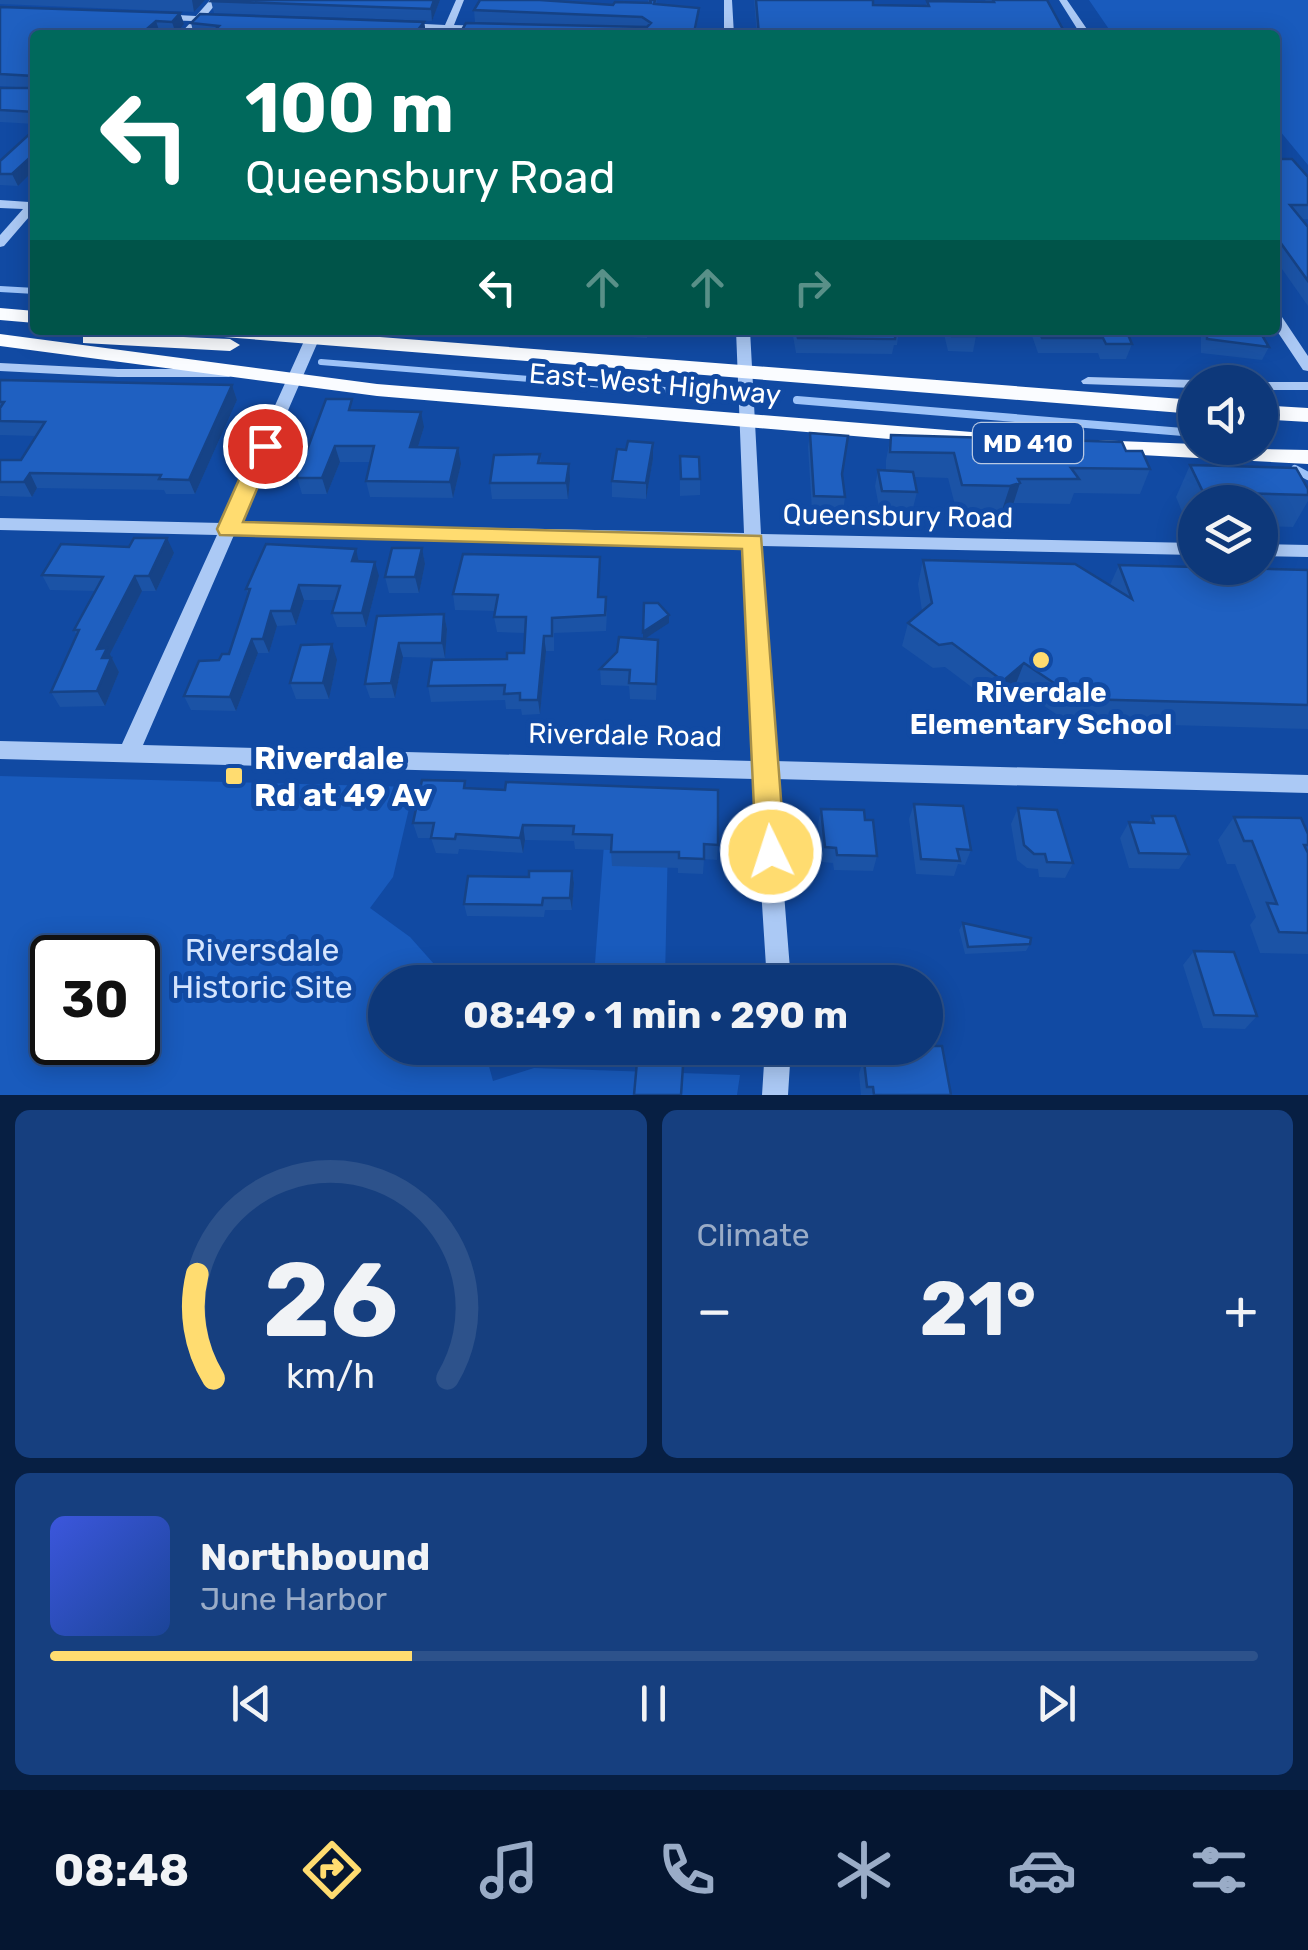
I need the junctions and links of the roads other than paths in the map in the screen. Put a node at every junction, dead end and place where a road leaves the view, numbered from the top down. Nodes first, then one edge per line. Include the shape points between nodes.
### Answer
1 (215, 0) edge
2 (460, 0) edge
3 (728, 0) edge
4 (1063, 0) edge
5 (140, 16) edge
6 (199, 18) junction
7 (238, 20) edge
8 (391, 26) edge
9 (487, 29) edge
10 (188, 30) edge
11 (436, 30) edge
12 (447, 30) edge
13 (467, 30) edge
14 (729, 30) edge
15 (1083, 30) edge
16 (0, 204) edge
17 (30, 205) edge
18 (30, 209) edge
19 (0, 243) edge
20 (0, 314) edge
21 (30, 316) edge
22 (1280, 325) edge
23 (313, 335) edge
24 (314, 335) edge
25 (325, 335) edge
26 (743, 335) edge
27 (0, 340) edge
28 (0, 367) edge
29 (1308, 367) edge
30 (234, 373) junction
31 (745, 373) junction
32 (293, 381) junction
33 (1088, 381) dead end
34 (1178, 384) edge
35 (1278, 386) edge
36 (1308, 386) edge
37 (1178, 405) edge
38 (1278, 414) edge
39 (1308, 416) edge
40 (748, 422) junction
41 (1002, 441) edge
42 (1072, 446) edge
43 (1308, 457) edge
44 (0, 524) edge
45 (228, 529) junction
46 (753, 541) junction
47 (1178, 549) edge
48 (1278, 550) edge
49 (1308, 551) edge
50 (0, 750) edge
51 (128, 755) junction
52 (764, 768) junction
53 (1308, 784) edge
54 (778, 965) edge
55 (777, 1065) edge
56 (775, 1095) edge

1 - 6 street
2 - 12 street
3 - 14 street
4 - 15 street
5 - 6 street
6 - 7 street
6 - 10 street
8 - 11 street
9 - 13 street
16 - 17 street
18 - 19 street
20 - 21 main road
22 - 29 street
23 - 27 main road via 298,345 268,347
24 - 32 street
25 - 31 main road, East-West Highway / MD 410
26 - 31 street
27 - 30 main road, East-West Highway / MD 410
28 - 30 street
30 - 32 main road, East-West Highway / MD 410
31 - 37 main road, East-West Highway / MD 410
31 - 40 street
32 - 40 main road, East-West Highway / MD 410
32 - 45 street
33 - 34 street
35 - 36 street
38 - 39 main road
40 - 41 main road, East-West Highway / MD 410
40 - 46 street
42 - 43 main road, MD 410
44 - 45 street, Queensbury Road
45 - 46 street, Queensbury Road
45 - 51 street
46 - 47 street, Queensbury Road
46 - 52 street
48 - 49 street
50 - 51 street, Riverdale Road
51 - 52 street, Riverdale Road
52 - 53 street, Riverdale Road
52 - 54 street
55 - 56 street

